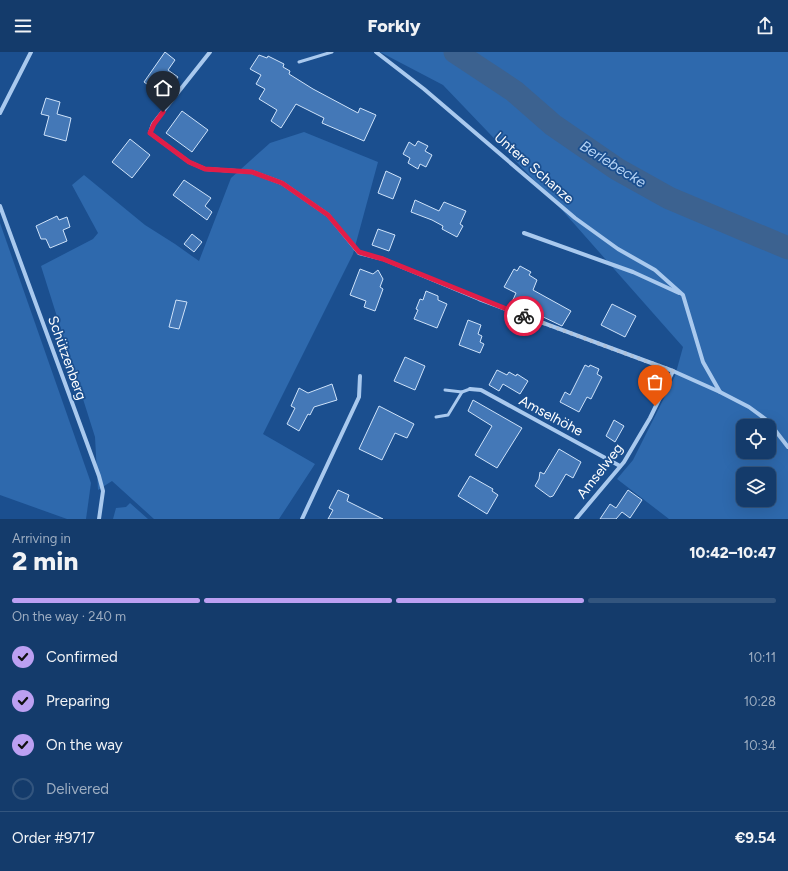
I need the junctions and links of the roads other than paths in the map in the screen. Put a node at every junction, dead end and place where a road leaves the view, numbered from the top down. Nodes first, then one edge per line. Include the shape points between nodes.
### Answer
1 (31, 52) edge
2 (210, 52) edge
3 (332, 52) edge
4 (376, 52) edge
5 (299, 62) dead end
6 (0, 113) edge
7 (0, 206) edge
8 (524, 233) dead end
9 (682, 295) junction
10 (673, 371) junction
11 (360, 376) dead end
12 (470, 389) joint
13 (445, 390) dead end
14 (462, 392) junction
15 (720, 392) junction
16 (436, 417) dead end
17 (788, 447) edge
18 (620, 466) junction
19 (99, 519) edge
20 (302, 519) edge
21 (576, 519) edge

1 - 6 street
2 - 10 street via 154,124 150,133 189,162 205,169 252,172 282,183 328,215 359,252
3 - 5 lane
4 - 9 street, Untere Schanze via 424,89 575,218 618,249 656,270
7 - 19 street, Schützenberg via 99,476 103,491
8 - 9 street via 633,272
9 - 15 street, Untere Schanze via 704,362
10 - 15 street
10 - 18 street, Amselweg via 632,449
11 - 20 street via 359,397
12 - 14 lane
12 - 18 street, Amselhöhe via 481,390
13 - 14 lane
14 - 16 lane via 448,416
15 - 17 street via 749,407 768,421
18 - 21 street, Amselweg

